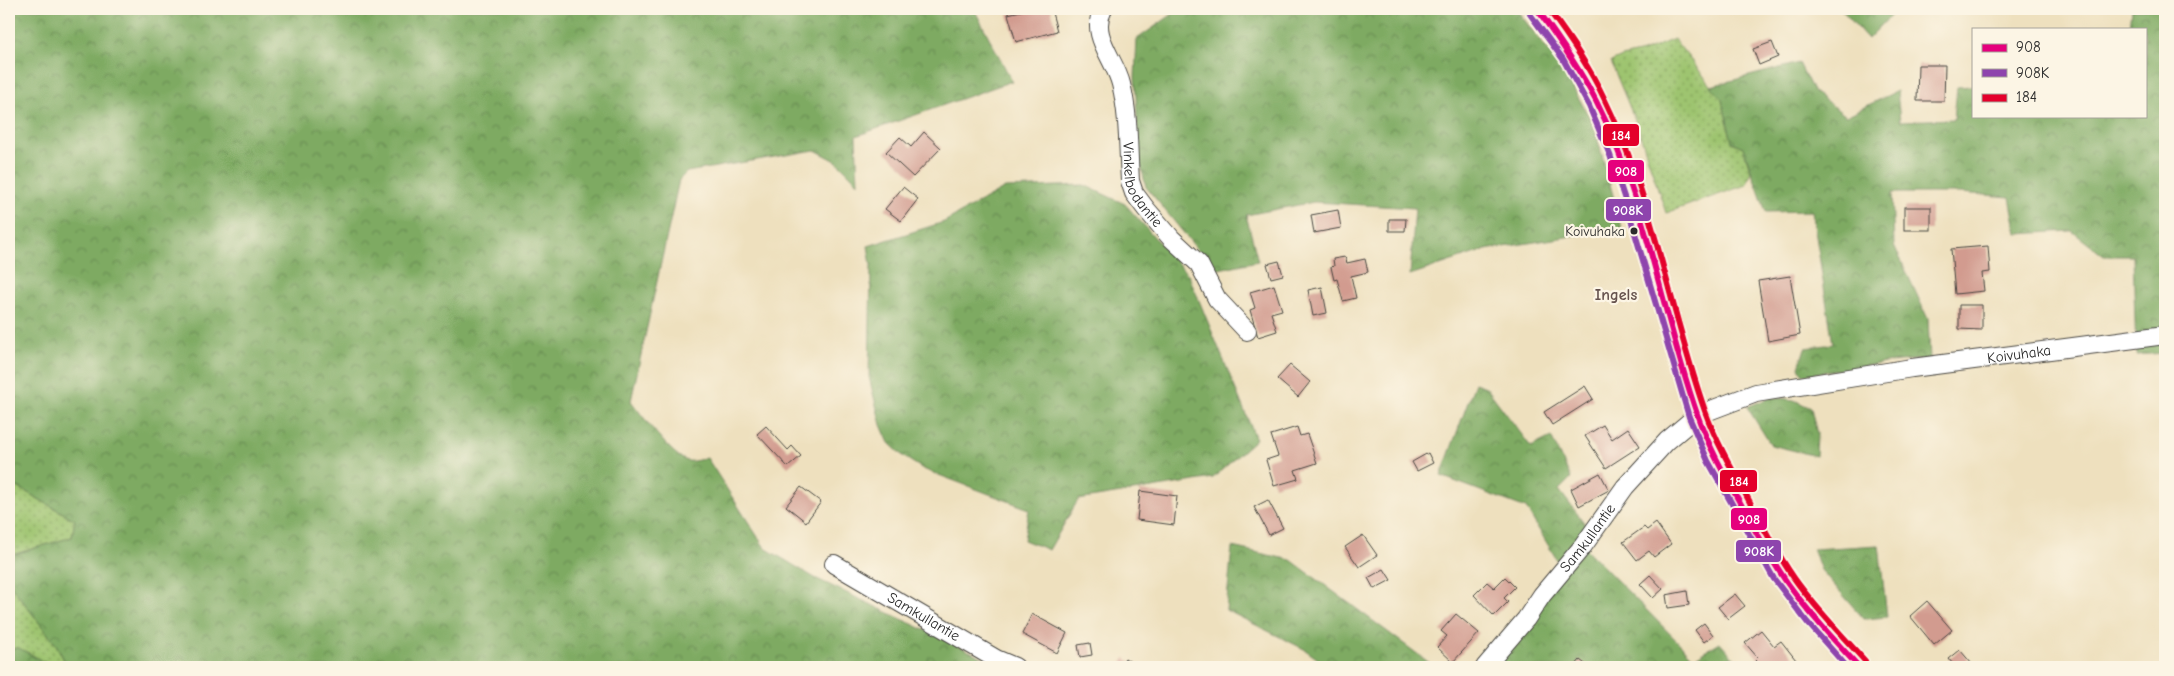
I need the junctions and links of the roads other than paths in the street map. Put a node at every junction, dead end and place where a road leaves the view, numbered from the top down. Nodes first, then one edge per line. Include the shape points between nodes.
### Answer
1 (1103, 9) edge
2 (1537, 9) edge
3 (1247, 331) dead end
4 (2165, 335) edge
5 (1698, 415) junction
6 (834, 564) dead end
7 (1015, 667) edge
8 (1485, 667) edge
9 (1859, 667) edge

1 - 3 street, Vinkelbodantie via 1098,28 1121,84 1130,181 1134,193 1171,238 1199,264 1217,299
2 - 5 street via 1578,65 1612,132
4 - 5 street, Koivuhaka via 1912,368 1756,393
5 - 8 street, Samkullantie via 1667,441 1625,487 1583,546
5 - 9 street via 1762,544 1789,585
6 - 7 street, Samkullantie via 996,660

